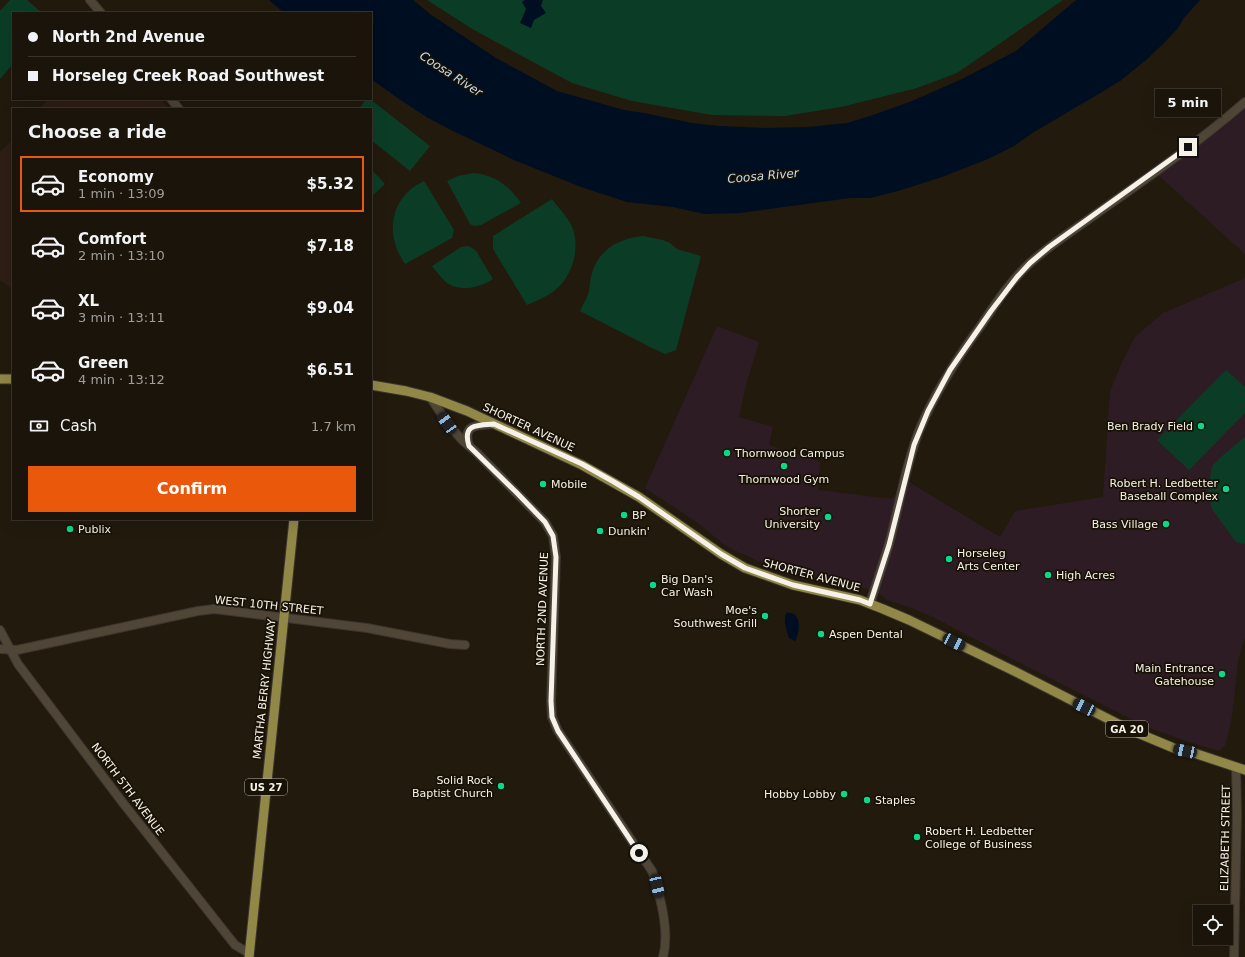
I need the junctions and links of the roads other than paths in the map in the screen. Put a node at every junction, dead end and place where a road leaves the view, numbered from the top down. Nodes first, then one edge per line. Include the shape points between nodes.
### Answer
1 (90, 0) edge
2 (100, 12) edge
3 (172, 100) edge
4 (1245, 102) edge
5 (178, 108) edge
6 (0, 379) edge
7 (12, 379) edge
8 (372, 385) edge
9 (430, 397) junction
10 (494, 424) junction
11 (469, 446) junction
12 (294, 520) edge
13 (870, 604) junction
14 (284, 617) junction
15 (0, 630) edge
16 (465, 645) dead end
17 (0, 649) edge
18 (9, 650) junction
19 (1241, 768) edge
20 (249, 955) edge
21 (664, 957) edge
22 (1234, 957) edge

1 - 2 street
3 - 5 street
4 - 13 street via 1179,154 1049,247 1017,277 991,311 950,370 919,432 889,545
6 - 7 main road
8 - 9 main road, GA 20
9 - 10 main road, SHORTER AVENUE / GA 20
9 - 11 street, NORTH 2ND AVENUE via 449,425
10 - 11 street via 472,427 467,437
10 - 13 main road, SHORTER AVENUE / GA 20 via 582,464 614,482 745,568 793,585
11 - 21 street, NORTH 2ND AVENUE via 534,510 546,523 553,536 556,557 551,701 553,722 652,871 667,939
12 - 14 main road, MARTHA BERRY HIGHWAY / US 27
13 - 19 main road, SHORTER AVENUE / GA 20 via 914,622 1128,729 1176,749
14 - 16 street, WEST 10TH STREET
14 - 18 street, WEST 10TH STREET via 208,609
14 - 20 main road, MARTHA BERRY HIGHWAY / US 27
15 - 18 street, NORTH 5TH AVENUE
17 - 18 street, WEST 10TH STREET
18 - 20 street, NORTH 5TH AVENUE via 209,913 235,945
19 - 22 street, ELIZABETH STREET via 1237,814

